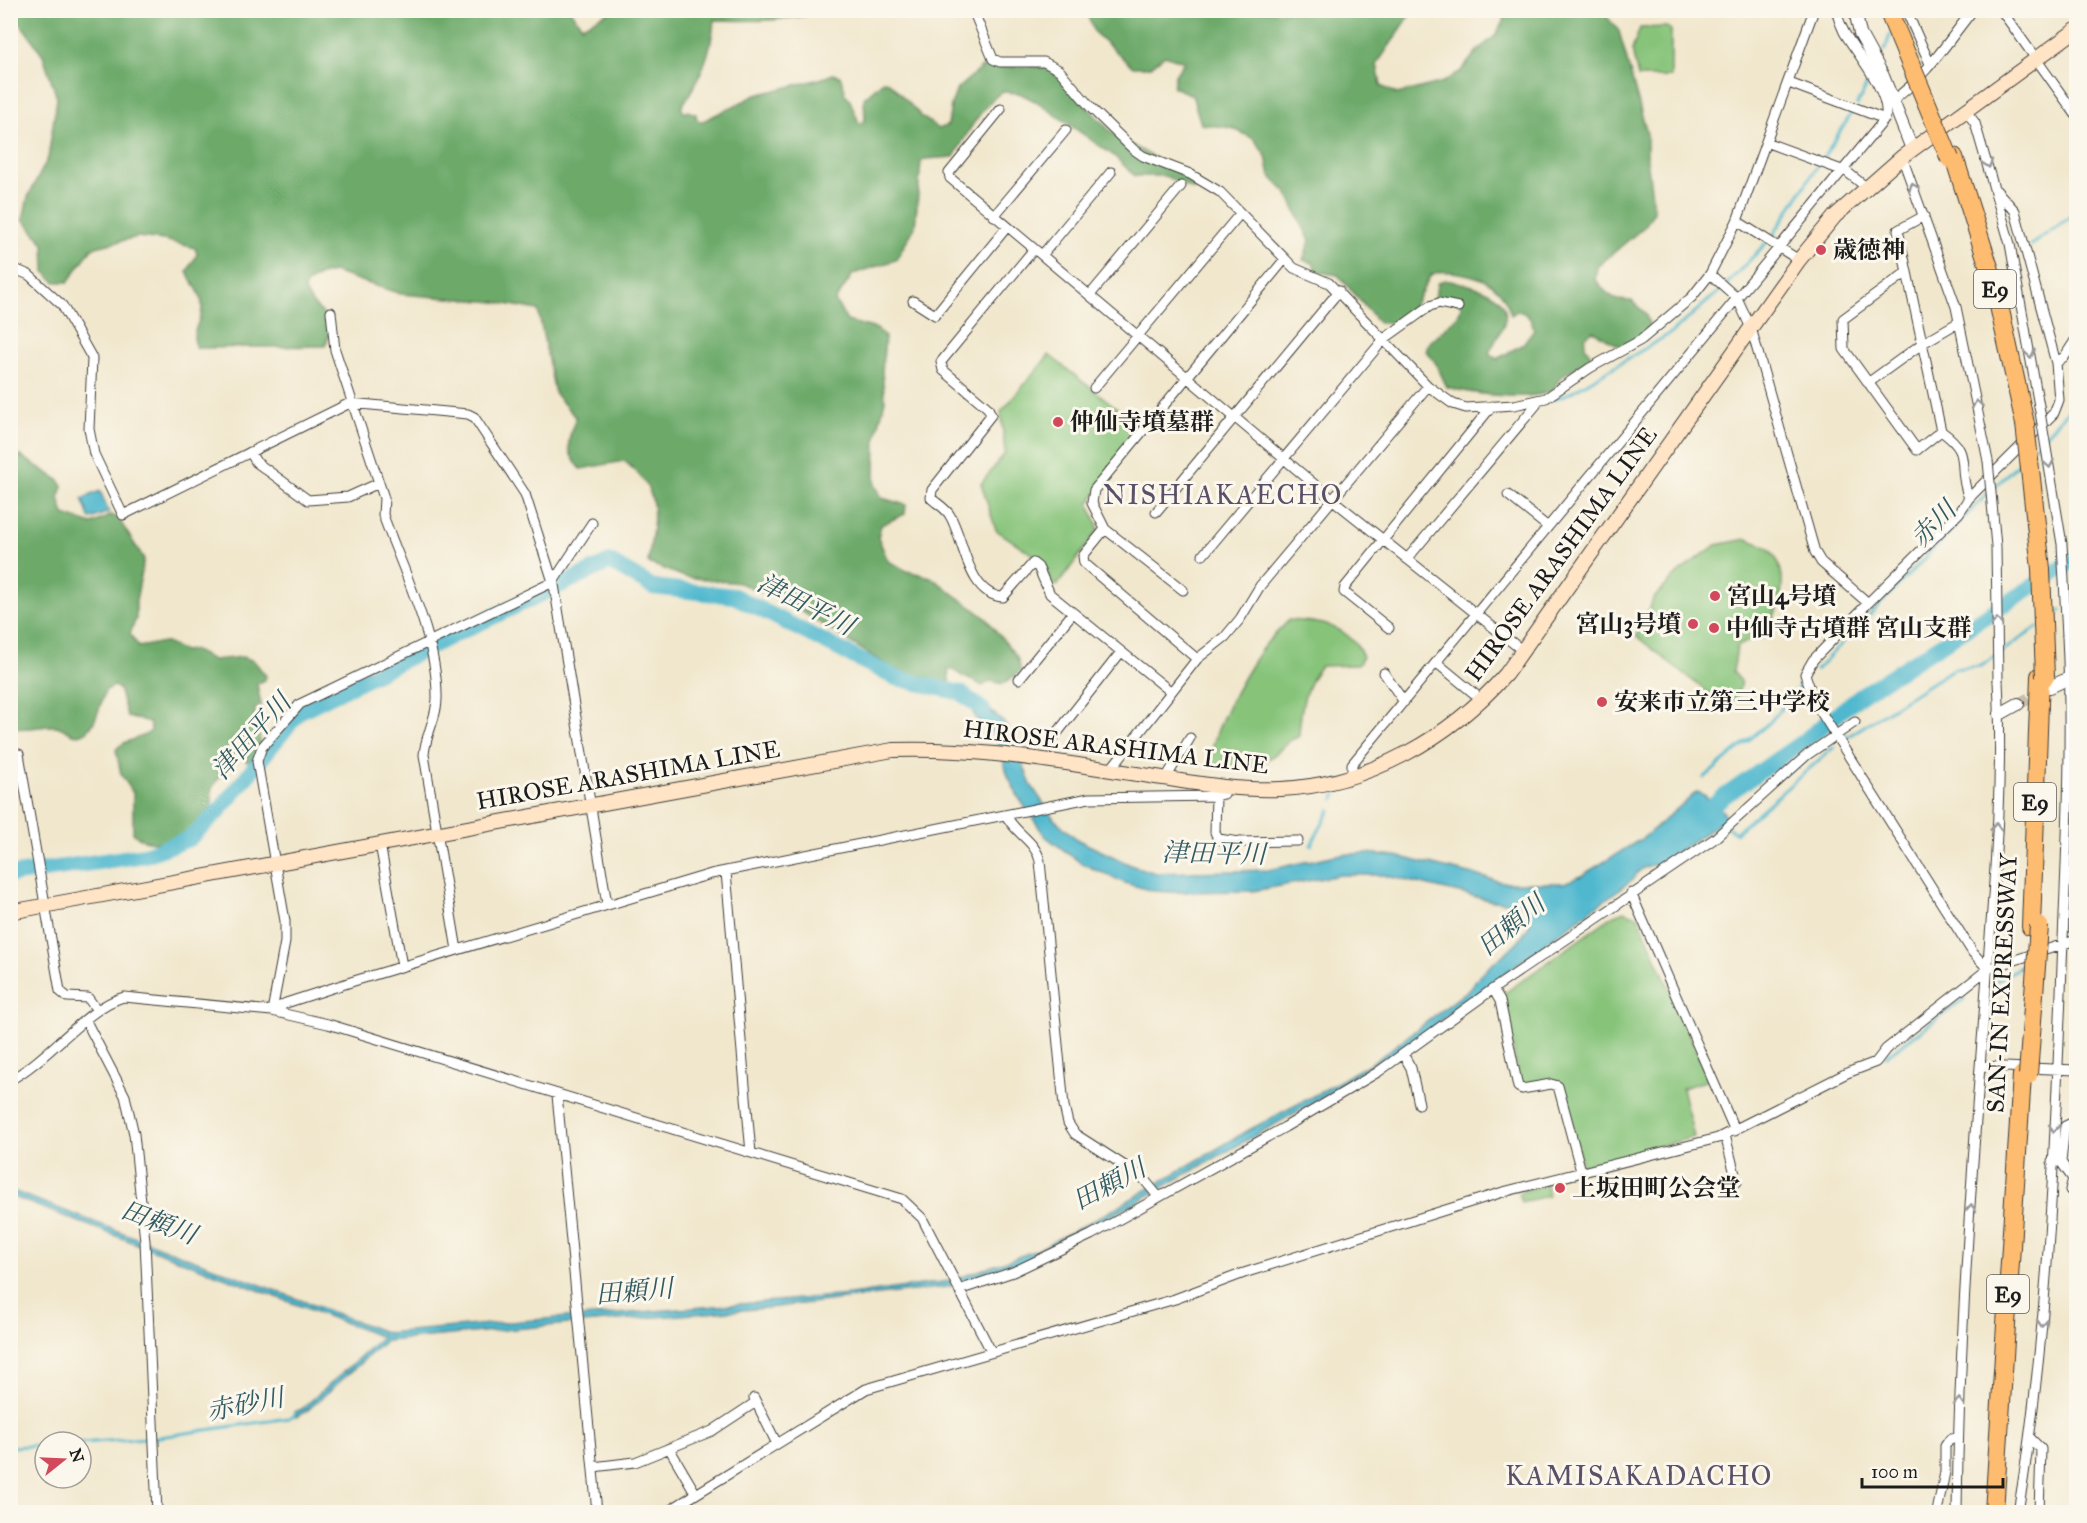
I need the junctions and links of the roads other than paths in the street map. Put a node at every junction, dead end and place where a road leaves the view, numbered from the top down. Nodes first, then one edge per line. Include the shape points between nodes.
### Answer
1 (973, 10) edge
2 (1814, 10) edge
3 (1836, 10) edge
4 (1855, 10) edge
5 (1888, 10) edge
6 (1893, 10) edge
7 (1906, 10) edge
8 (1973, 10) edge
9 (2001, 10) edge
10 (2076, 30) edge
11 (2037, 59) junction
12 (1930, 64) junction
13 (1789, 83) junction
14 (1893, 100) junction
15 (1001, 109) dead end
16 (1966, 111) junction
17 (2076, 115) edge
18 (1885, 119) junction
19 (1066, 130) dead end
20 (1768, 143) junction
21 (1907, 153) junction
22 (1952, 158) junction
23 (1841, 171) junction
24 (1112, 172) dead end
25 (1181, 186) dead end
26 (1866, 187) junction
27 (1996, 190) junction
28 (1239, 215) dead end
29 (994, 216) junction
30 (1924, 216) junction
31 (1737, 221) junction
32 (1007, 227) junction
33 (1779, 246) junction
34 (1038, 252) junction
35 (1285, 259) junction
36 (1799, 260) junction
37 (10, 267) edge
38 (1907, 272) junction
39 (1710, 274) junction
40 (1339, 291) junction
41 (1090, 296) junction
42 (1737, 298) junction
43 (913, 301) dead end
44 (1458, 307) dead end
45 (331, 312) dead end
46 (1959, 322) junction
47 (1751, 328) junction
48 (1138, 336) junction
49 (1384, 339) junction
50 (2076, 339) edge
51 (1923, 343) junction
52 (2056, 363) junction
53 (1186, 377) junction
54 (1868, 383) junction
55 (1428, 386) junction
56 (1094, 388) dead end
57 (1537, 402) junction
58 (351, 403) junction
59 (1491, 406) junction
60 (1235, 417) junction
61 (1941, 431) junction
62 (250, 452) junction
63 (1284, 457) junction
64 (380, 483) junction
65 (1508, 495) dead end
66 (1969, 498) junction
67 (1334, 500) junction
68 (1156, 512) dead end
69 (592, 523) dead end
70 (1548, 527) junction
71 (1105, 529) junction
72 (1382, 540) junction
73 (1203, 555) dead end
74 (1407, 559) junction
75 (554, 586) junction
76 (1183, 590) dead end
77 (1868, 603) junction
78 (1474, 613) junction
79 (1072, 614) junction
80 (1389, 628) dead end
81 (430, 646) junction
82 (1523, 651) junction
83 (1121, 652) junction
84 (1197, 659) junction
85 (1437, 663) junction
86 (1384, 673) dead end
87 (2069, 678) junction
88 (1018, 679) dead end
89 (2045, 680) junction
90 (1170, 691) junction
91 (1482, 700) junction
92 (1404, 702) junction
93 (2018, 704) tunnel mouth
94 (2000, 714) junction
95 (1855, 722) dead end
96 (1835, 734) junction
97 (1054, 737) dead end
98 (1190, 738) dead end
99 (19, 754) dead end
100 (1110, 770) junction
101 (1352, 776) junction
102 (1166, 778) junction
103 (1221, 792) junction
104 (591, 804) junction
105 (1006, 815) junction
106 (438, 833) junction
107 (1299, 841) dead end
108 (381, 844) junction
109 (276, 863) junction
110 (726, 872) junction
111 (1631, 893) junction
112 (607, 904) junction
113 (45, 906) junction
114 (10, 912) edge
115 (2076, 940) edge
116 (2063, 944) junction
117 (458, 950) junction
118 (402, 966) junction
119 (1988, 969) junction
120 (1493, 988) junction
121 (97, 1010) junction
122 (272, 1011) junction
123 (86, 1021) junction
124 (1403, 1054) junction
125 (1980, 1066) junction
126 (2058, 1070) junction
127 (2076, 1070) edge
128 (2025, 1075) junction
129 (10, 1080) edge
130 (558, 1095) junction
131 (1419, 1104) dead end
132 (2076, 1121) edge
133 (1730, 1133) junction
134 (752, 1153) junction
135 (2057, 1162) junction
136 (1581, 1171) junction
137 (1737, 1182) dead end
138 (2070, 1190) dead end
139 (1155, 1191) junction
140 (958, 1288) junction
141 (991, 1351) junction
142 (1958, 1438) junction
143 (2031, 1439) junction
144 (777, 1444) junction
145 (669, 1448) junction
146 (593, 1467) junction
147 (696, 1494) junction
148 (157, 1512) edge
149 (597, 1512) edge
150 (668, 1512) edge
151 (1937, 1512) edge
152 (1957, 1512) edge
153 (1994, 1512) edge
154 (2000, 1512) edge
155 (2019, 1512) edge
156 (2039, 1512) edge

1 - 35 street via 993,59 1044,63 1059,70 1133,149 1220,192
2 - 13 street
3 - 18 street via 1844,32 1874,79 1885,105
4 - 14 street via 1860,33
5 - 22 highway, SAN-IN EXPRESSWAY / E9, bridge
6 - 22 highway, SAN-IN EXPRESSWAY / E9, bridge
7 - 12 street
8 - 12 street
9 - 11 street
10 - 11 main road, HIROSE ARASHIMA LINE
11 - 16 main road, HIROSE ARASHIMA LINE
11 - 17 street
12 - 14 street
13 - 18 street
13 - 20 street
14 - 21 street
15 - 29 street via 948,176
16 - 21 main road, HIROSE ARASHIMA LINE
16 -> 27 street via 1975,123
18 - 23 street
19 - 29 street
20 - 23 street
20 - 31 street
21 - 26 main road, HIROSE ARASHIMA LINE
30 -> 21 street
22 - 89 highway, SAN-IN EXPRESSWAY / E9, bridge via 1994,283 2022,425 2041,569
23 - 26 street
23 - 33 street
24 - 34 street
25 - 41 street
26 - 36 main road, HIROSE ARASHIMA LINE via 1835,216
27 - 52 street via 2015,210
27 -> 87 street, bridge via 2010,244 2062,544
28 - 48 street
29 - 32 street
30 - 38 street via 1898,230
30 - 46 street
31 - 33 street
31 - 39 street
32 - 34 street
32 - 43 street via 935,315
33 - 36 street
33 - 42 street
34 - 41 street
34 - 79 street via 941,362 943,370 988,408 991,415 931,496 950,516 977,582 1003,597 1033,563 1050,594
35 - 40 street via 1300,272 1321,278
35 - 53 street
36 - 47 main road, HIROSE ARASHIMA LINE
37 - 62 street via 29,275 62,305 92,358 89,429 94,454 123,514
38 - 51 street
38 - 54 street via 1843,319 1844,349
39 - 42 street
39 - 57 street via 1663,324
40 - 49 street
40 - 60 street
41 - 48 street
42 - 47 street
42 - 70 street
44 - 49 street via 1439,303 1430,306
45 - 58 street via 335,350
46 - 51 street
94 -> 46 street, bridge via 1996,546 1988,461
47 - 77 street via 1815,552 1821,562
47 - 82 main road, HIROSE ARASHIMA LINE
48 - 53 street
48 - 56 street
49 - 55 street
49 - 63 street
50 - 52 street via 2066,356
51 - 54 street
51 - 61 street
52 - 66 street via 2059,400 2054,413
53 - 60 street
53 - 71 street via 1094,490 1092,503
54 - 61 street via 1917,450
55 - 59 street via 1460,407
55 - 67 street
57 - 59 street
57 - 74 street
58 - 62 street
58 - 64 street
58 - 75 street via 474,417 525,494
59 - 72 street
60 - 63 street
60 - 68 street
61 - 66 street via 1959,444
62 - 64 street via 256,462 308,500 348,497
63 - 67 street
63 - 73 street
64 - 81 street via 383,515
65 - 70 street
66 - 77 street via 1959,513
67 - 72 street
67 - 84 street via 1260,586 1225,637
69 - 75 street
70 - 78 street
71 - 76 street
71 - 84 street via 1083,556 1084,563
72 - 74 street
72 - 80 street via 1344,592
74 - 78 street
75 - 81 street
75 - 104 street
77 - 96 street via 1807,668 1805,679 1814,701
78 - 82 street
78 - 85 street
79 - 83 street
79 - 88 street
81 - 106 street via 437,699 424,755
81 - 109 street via 296,707 262,747 258,764
82 - 91 main road, HIROSE ARASHIMA LINE
83 - 90 street
83 - 97 street
84 - 90 street
85 - 91 street
85 - 92 street
86 - 92 street
87 - 89 street
87 - 116 street via 2071,775
89 - 128 highway, SAN-IN EXPRESSWAY / E9, bridge
90 - 100 street
91 - 101 main road, HIROSE ARASHIMA LINE via 1429,741
92 - 101 street via 1352,764
93 - 94 street
119 -> 94 street
95 - 96 street
96 - 111 street via 1714,839
96 - 119 street via 1974,953
98 - 102 street
99 - 113 street
100 - 102 main road, HIROSE ARASHIMA LINE
100 - 104 main road, HIROSE ARASHIMA LINE via 992,752 944,748 893,750
101 - 103 main road, HIROSE ARASHIMA LINE via 1284,789
102 - 103 main road, HIROSE ARASHIMA LINE
103 - 105 street via 1097,797
103 - 107 street via 1215,832 1218,839
104 - 106 main road, HIROSE ARASHIMA LINE
104 - 112 street
105 - 110 street
105 - 139 street via 1035,848 1040,861 1068,1123 1075,1134 1142,1177
106 - 108 main road, HIROSE ARASHIMA LINE
106 - 117 street
108 - 109 main road, HIROSE ARASHIMA LINE
108 - 118 street
109 - 113 main road, HIROSE ARASHIMA LINE
109 - 122 street via 285,942
110 - 112 street
110 - 134 street
111 - 120 street
111 - 133 street
112 - 117 street
113 - 114 main road, HIROSE ARASHIMA LINE
113 - 121 street via 60,991 67,998 88,998
115 - 116 street
116 - 119 street
116 - 126 street
117 - 118 street
118 - 122 street
119 - 125 street
119 - 133 street via 1886,1049 1876,1062
120 - 124 street
120 - 136 street via 1500,1001 1518,1087 1558,1086
121 - 122 street via 124,997
121 - 123 street
122 - 130 street via 328,1024
123 - 129 street
123 - 148 street via 121,1086 129,1110 146,1245
124 - 131 street via 1411,1068
124 - 139 street via 1285,1127
125 - 126 street
142 -> 125 street
126 - 127 street
126 -> 135 street
128 - 153 highway, SAN-IN EXPRESSWAY / E9
128 - 154 highway, SAN-IN EXPRESSWAY / E9
130 - 134 street
130 - 146 street
132 - 135 street via 2065,1126
133 - 136 street
133 - 137 street
134 - 140 street via 902,1200 922,1218
135 - 138 street via 2073,1179
135 -> 143 street
136 - 141 street via 1274,1264 1175,1299
139 - 140 street via 1048,1256 1013,1272
140 - 141 street
141 - 144 street via 866,1389
142 - 151 street via 1950,1439 1946,1446 1946,1472
142 - 152 street
143 - 155 street
143 - 156 street via 2041,1449
144 - 145 street via 755,1399 717,1428
144 - 147 street
145 - 146 street via 635,1462
145 - 147 street
146 - 149 street
147 - 150 street

